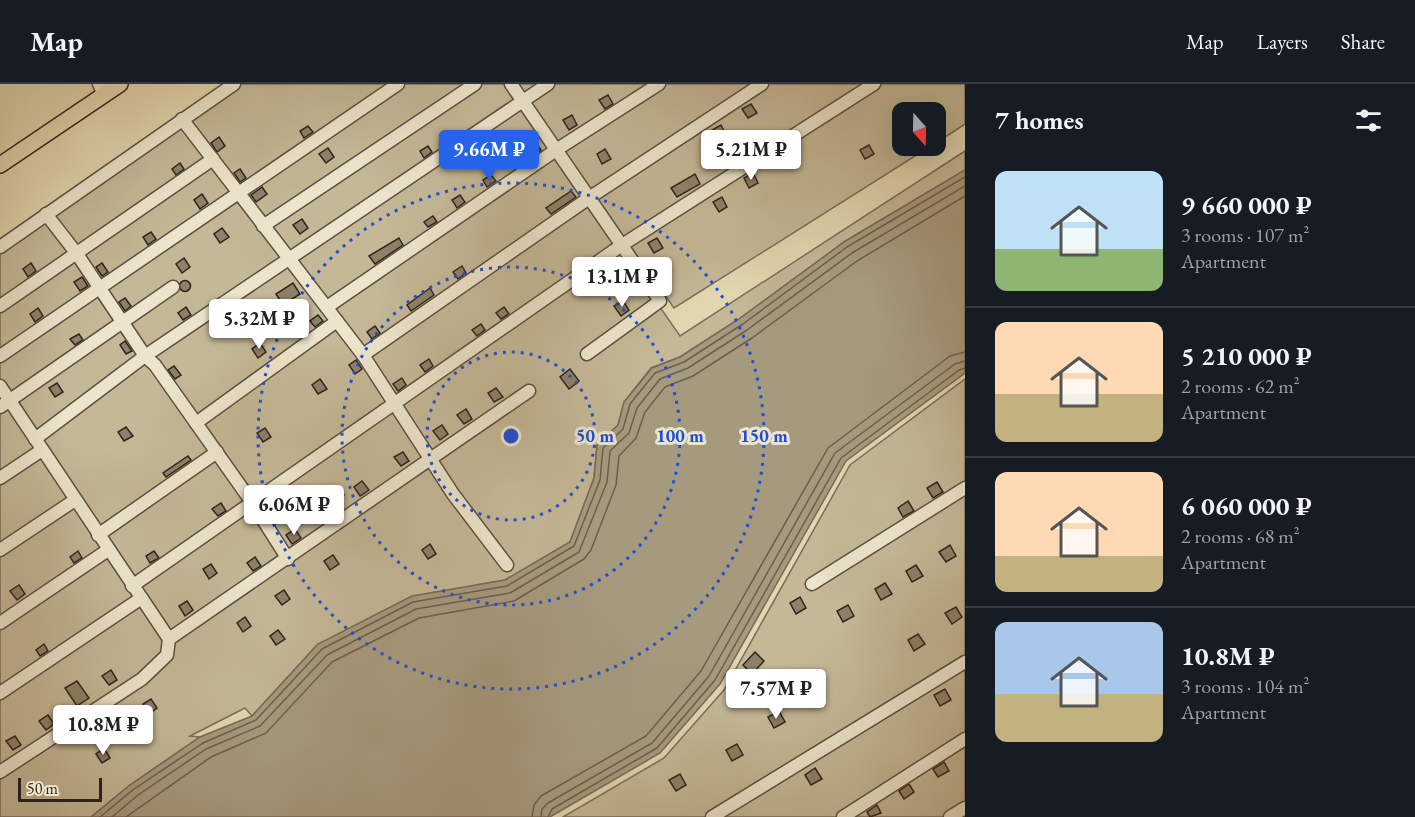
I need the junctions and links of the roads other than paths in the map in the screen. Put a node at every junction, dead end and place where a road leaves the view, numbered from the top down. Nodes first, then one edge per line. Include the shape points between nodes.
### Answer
1 (120, 84) edge
2 (234, 84) edge
3 (398, 84) edge
4 (476, 84) edge
5 (511, 84) edge
6 (548, 84) edge
7 (659, 84) edge
8 (762, 84) edge
9 (874, 84) edge
10 (101, 90) edge
11 (522, 100) junction
12 (182, 119) junction
13 (556, 150) junction
14 (213, 159) junction
15 (0, 165) edge
16 (238, 192) junction
17 (589, 198) junction
18 (45, 214) junction
19 (263, 226) junction
20 (622, 245) junction
21 (0, 247) edge
22 (76, 254) junction
23 (291, 258) junction
24 (173, 286) dead end
25 (98, 287) junction
26 (0, 306) edge
27 (327, 307) junction
28 (337, 321) junction
29 (122, 323) junction
30 (587, 354) dead end
31 (363, 355) junction
32 (0, 356) edge
33 (145, 356) junction
34 (0, 386) edge
35 (529, 391) dead end
36 (5, 404) edge
37 (394, 405) junction
38 (196, 423) junction
39 (38, 445) junction
40 (217, 452) junction
41 (431, 460) junction
42 (0, 478) edge
43 (965, 488) edge
44 (75, 500) junction
45 (251, 501) junction
46 (98, 535) junction
47 (0, 550) edge
48 (108, 550) junction
49 (288, 559) junction
50 (507, 565) dead end
51 (812, 584) dead end
52 (132, 586) junction
53 (140, 598) junction
54 (0, 622) edge
55 (169, 639) junction
56 (965, 662) edge
57 (0, 693) edge
58 (965, 739) edge
59 (0, 772) edge
60 (965, 808) edge
61 (712, 817) edge
62 (843, 817) edge
63 (950, 817) edge

1 - 10 main road
2 - 12 lane
3 - 16 lane
4 - 19 lane
5 - 11 lane
6 - 11 lane
7 - 13 lane
8 - 17 lane
9 - 20 lane
10 - 15 main road
11 - 13 lane
11 - 23 lane
12 - 14 lane
12 - 18 lane
13 - 17 lane
13 - 27 lane
14 - 16 lane
14 - 22 lane
16 - 19 lane
16 - 25 lane
17 - 20 lane
17 - 31 lane
18 - 21 lane
18 - 22 lane
19 - 23 lane
20 - 30 lane via 660,301
20 - 37 lane
22 - 25 lane
22 - 26 lane
23 - 27 lane
23 - 33 lane
24 - 29 lane
25 - 29 lane
25 - 32 lane
27 - 28 lane
28 - 31 lane
28 - 38 lane
29 - 33 lane
29 - 36 lane
31 - 37 lane
33 - 38 lane
33 - 39 lane
34 - 36 lane
35 - 41 lane
36 - 39 lane
37 - 41 lane
37 - 45 lane
38 - 40 lane
39 - 42 lane
39 - 44 lane
40 - 45 lane
40 - 46 lane
41 - 49 lane
41 - 50 lane
43 - 51 lane
44 - 46 lane
44 - 47 lane
45 - 49 lane
45 - 52 lane
46 - 48 lane
48 - 52 lane
48 - 54 lane
49 - 55 lane
52 - 53 lane
53 - 55 lane
53 - 57 lane
55 - 59 lane via 167,655 141,679
56 - 61 lane
58 - 62 lane
60 - 63 lane

